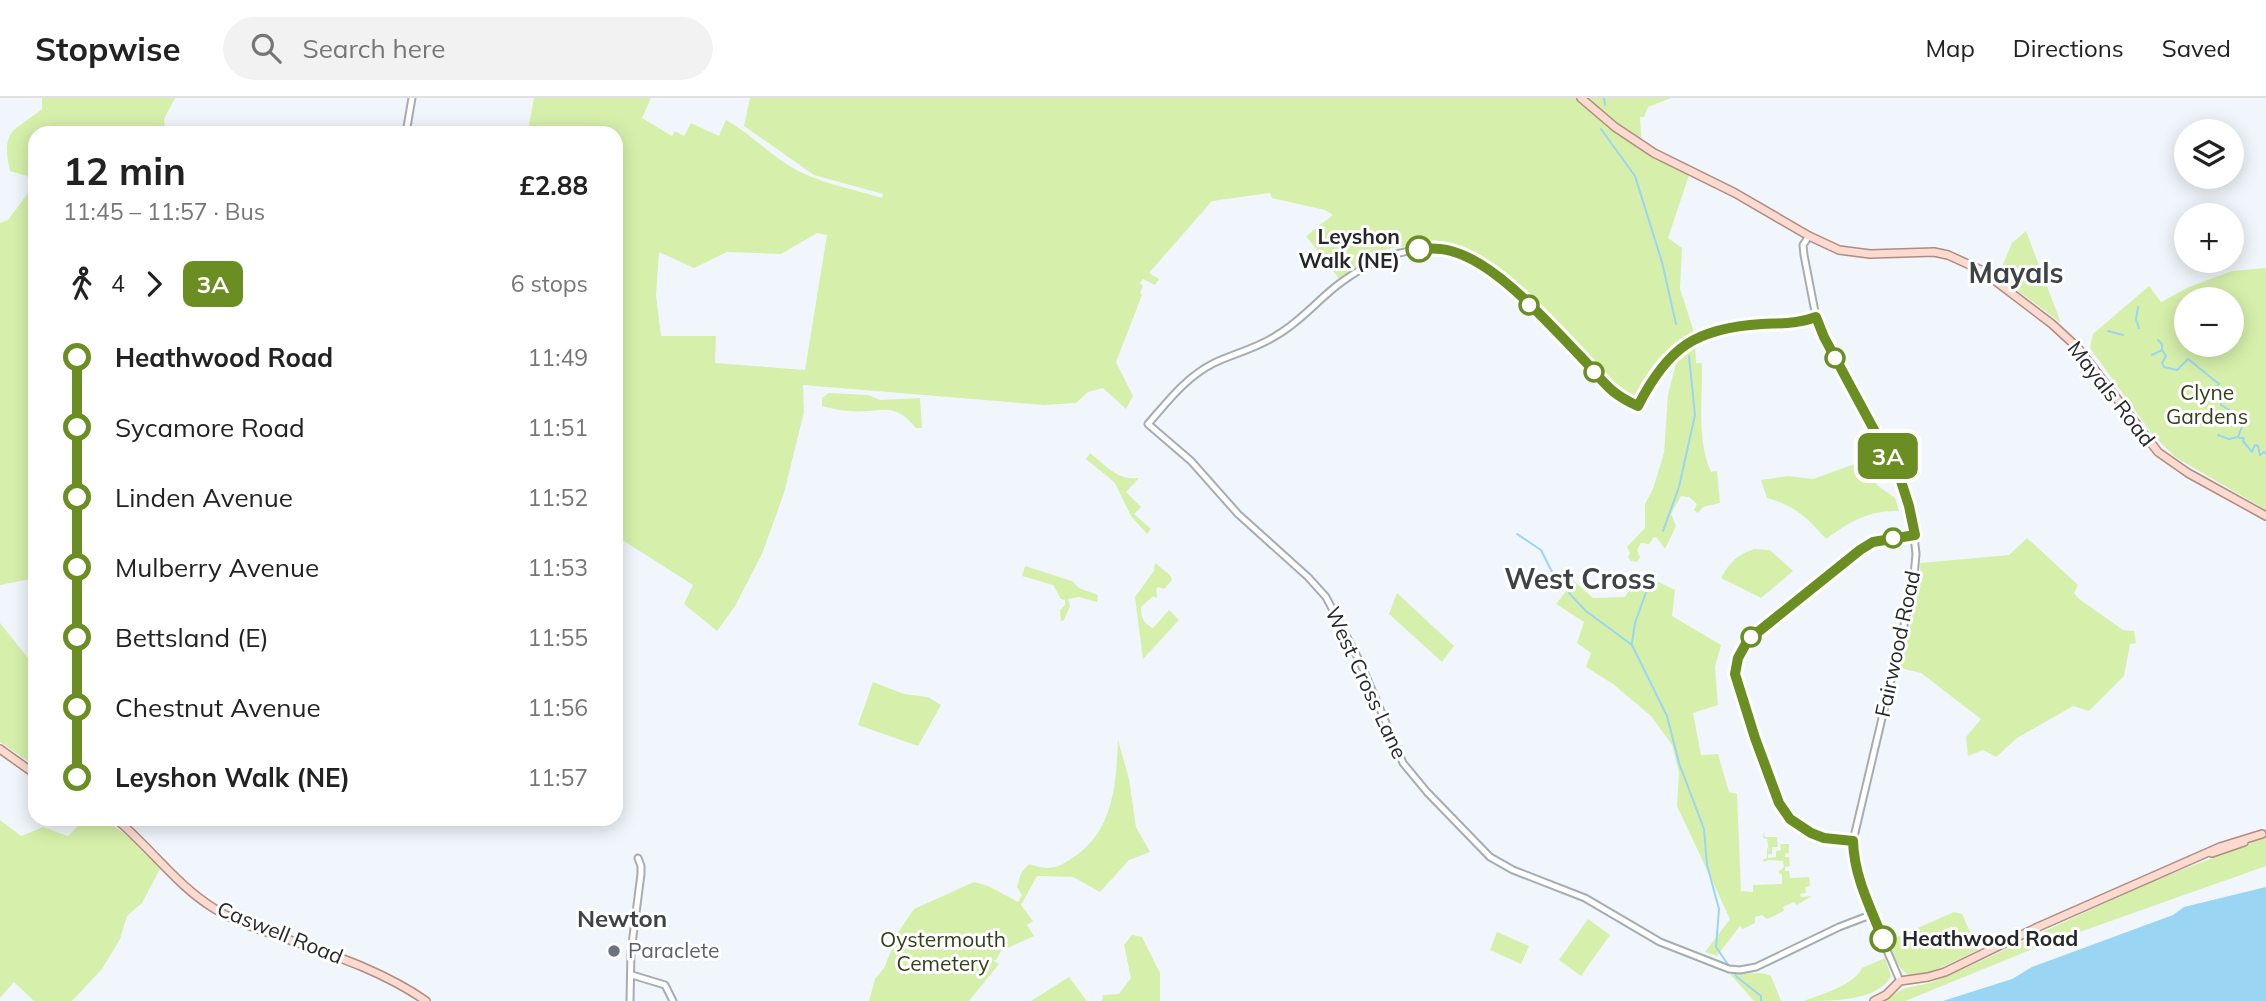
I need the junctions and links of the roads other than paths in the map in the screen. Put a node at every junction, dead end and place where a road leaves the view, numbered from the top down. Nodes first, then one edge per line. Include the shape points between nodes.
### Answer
1 (412, 98) edge
2 (1581, 98) edge
3 (407, 126) edge
4 (1809, 236) junction
5 (1816, 317) junction
6 (2266, 516) edge
7 (0, 749) edge
8 (28, 769) edge
9 (123, 826) edge
10 (2264, 833) edge
11 (638, 858) dead end
12 (1873, 914) junction
13 (632, 975) junction
14 (1900, 981) junction
15 (426, 1001) edge
16 (630, 1001) edge
17 (673, 1001) edge
18 (1874, 1001) edge

1 - 3 street
2 - 4 main road, Mayals Road via 1654,153
4 - 5 street, Fairwood Road via 1803,248
4 - 6 main road, Mayals Road via 1845,251 1934,252 1981,270 2078,348 2158,452
5 - 12 street, Fairwood Road via 1900,478 1915,535 1913,587 1853,841 1857,873
5 - 12 street, West Cross Lane via 1796,323 1726,328 1694,340 1664,363 1639,403 1607,389 1582,358 1486,266 1450,250 1421,248 1377,259 1277,336 1195,374 1148,424 1326,597 1403,763 1500,864 1585,898 1660,942 1740,971
7 - 8 main road
9 - 15 main road, Caswell Road via 215,909 357,964
10 - 14 main road via 2038,927 1945,972
11 - 13 street via 641,874
12 - 14 street, Fairwood Road
13 - 16 street
13 - 17 street via 665,985
14 - 18 main road

